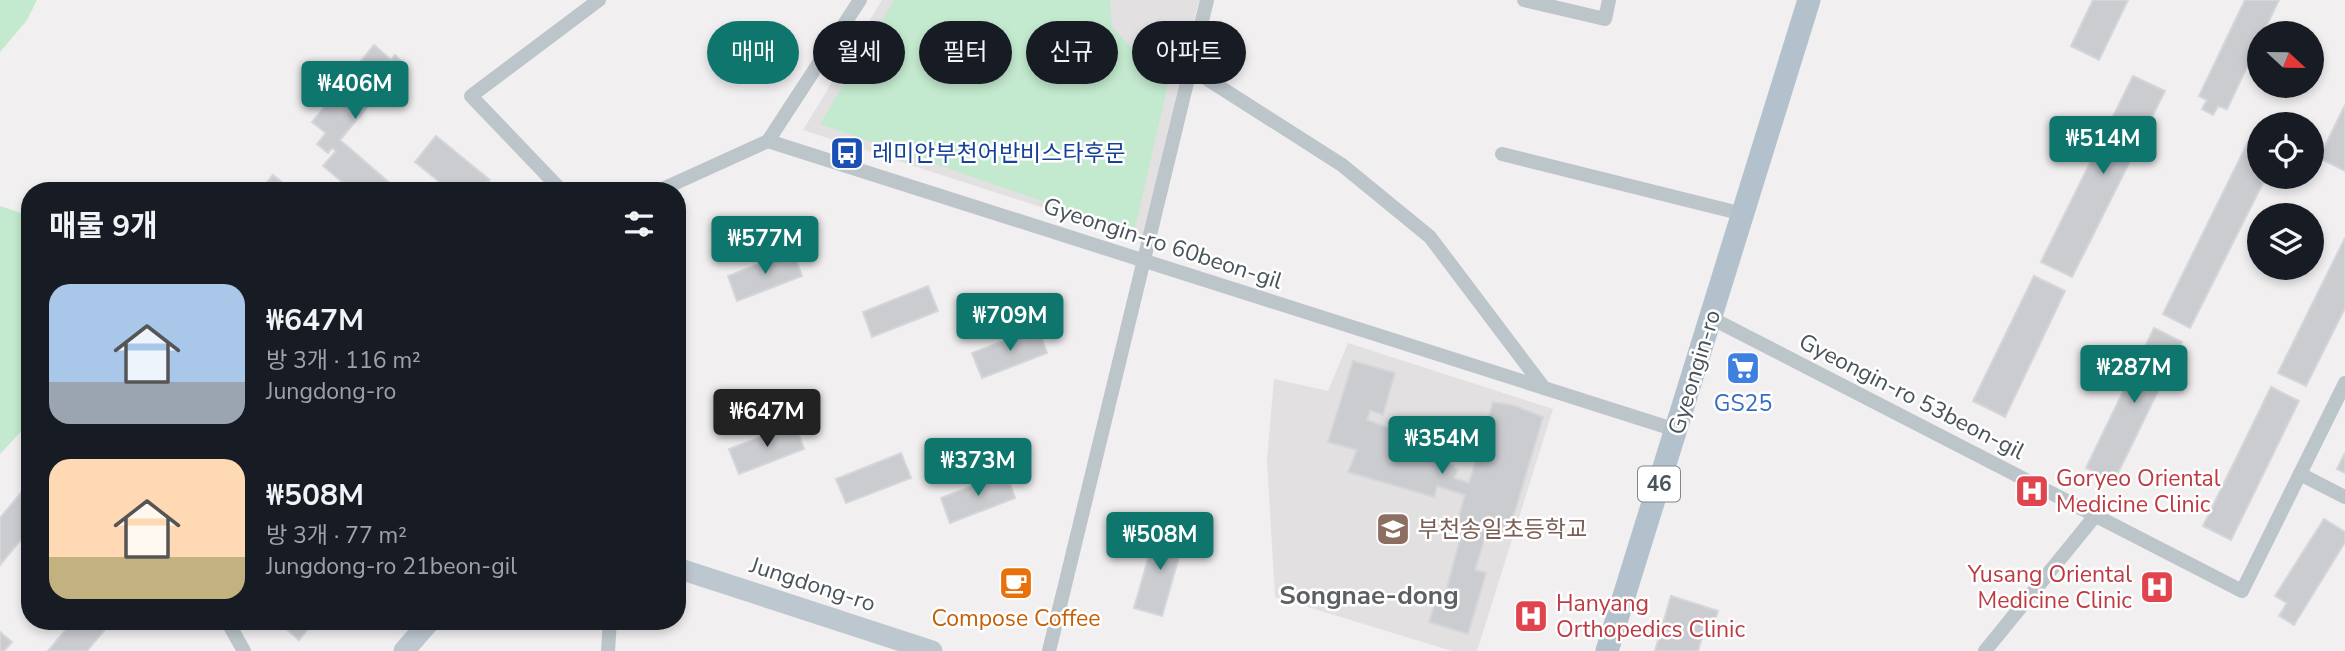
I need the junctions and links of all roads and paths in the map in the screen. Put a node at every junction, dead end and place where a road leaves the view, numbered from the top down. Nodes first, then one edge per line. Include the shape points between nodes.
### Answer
1 (599, 0) edge
2 (860, 0) edge
3 (1207, 0) edge
4 (1524, 0) edge
5 (1609, 0) edge
6 (1809, 0) edge
7 (1202, 21) edge
8 (1186, 84) edge
9 (1215, 84) edge
10 (768, 141) junction
11 (1502, 153) dead end
12 (553, 182) edge
13 (678, 182) edge
14 (1743, 214) junction
15 (1144, 261) junction
16 (1710, 318) junction
17 (2345, 383) edge
18 (1544, 388) junction
19 (1676, 430) junction
20 (2300, 474) junction
21 (2345, 496) edge
22 (2095, 516) junction
23 (686, 571) edge
24 (233, 630) edge
25 (422, 630) edge
26 (609, 630) edge
27 (244, 651) edge
28 (404, 651) edge
29 (608, 651) edge
30 (932, 651) edge
31 (1049, 651) edge
32 (1607, 651) edge
33 (1985, 651) edge

1 - 12 street via 471,96
2 - 10 street
3 - 7 street
4 - 5 street via 1605,19
6 - 14 main road, Gyeongin-ro / 46
8 - 15 street
9 - 18 street via 1342,165 1430,237
10 - 13 street
10 - 15 street, Gyeongin-ro 60beon-gil
11 - 14 street
14 - 16 main road, Gyeongin-ro / 46
15 - 18 street, Gyeongin-ro 60beon-gil
15 - 31 street
16 - 19 main road, Gyeongin-ro / 46
16 - 22 street, Gyeongin-ro 53beon-gil
17 - 20 street
18 - 19 street, Gyeongin-ro 60beon-gil
19 - 32 main road, Gyeongin-ro / 46
20 - 21 street
20 - 22 street, Gyeongin-ro 53beon-gil via 2242,591
22 - 33 street
23 - 30 street, Jungdong-ro
24 - 27 street
25 - 28 street
26 - 29 street

